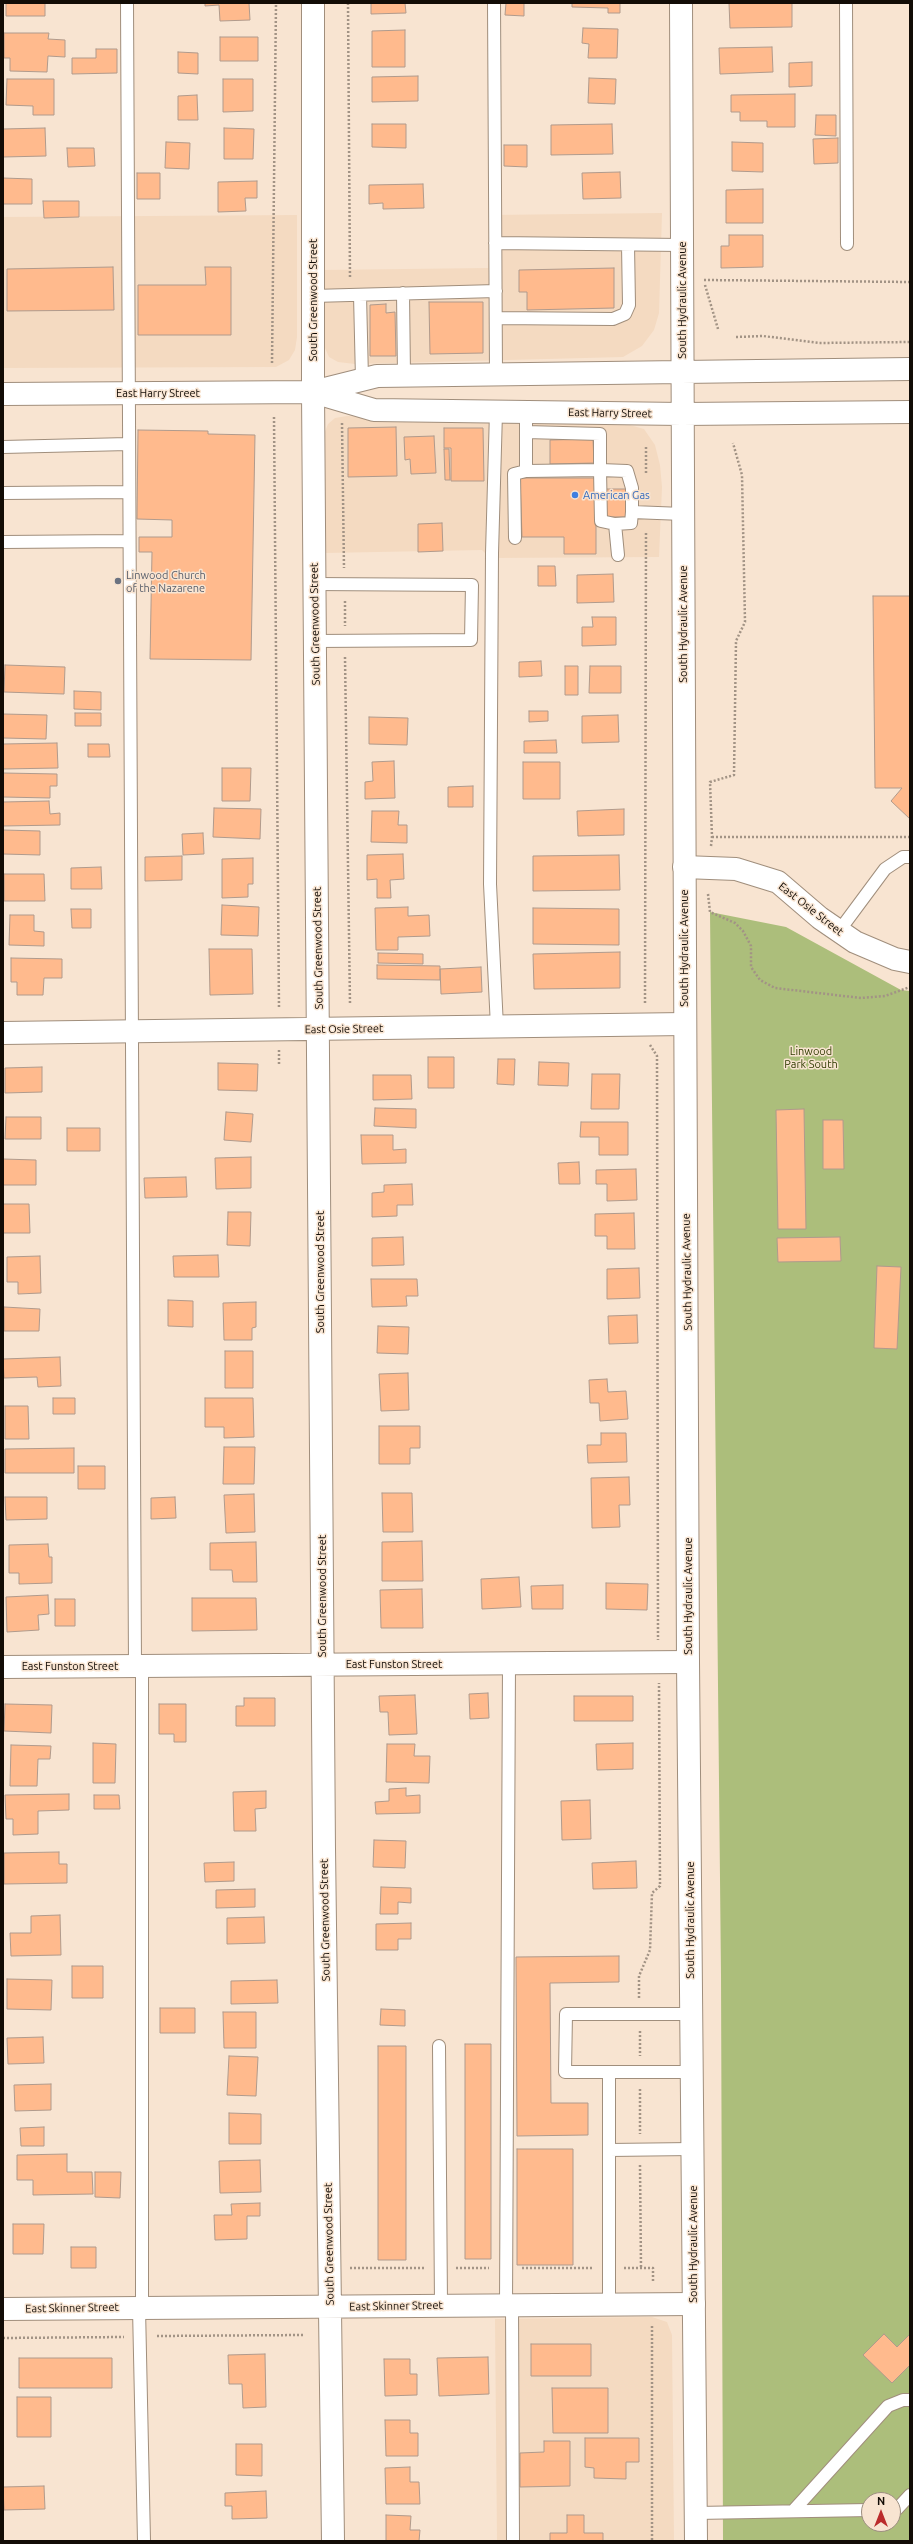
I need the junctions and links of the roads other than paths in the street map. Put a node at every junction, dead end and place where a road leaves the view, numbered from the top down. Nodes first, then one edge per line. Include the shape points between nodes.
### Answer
1 (126, 3) edge
2 (313, 3) edge
3 (494, 3) edge
4 (681, 3) edge
5 (846, 3) edge
6 (495, 243) junction
7 (847, 244) dead end
8 (628, 245) junction
9 (682, 245) junction
10 (496, 291) junction
11 (403, 293) junction
12 (355, 294) junction
13 (313, 296) junction
14 (496, 318) junction
15 (910, 369) edge
16 (682, 372) junction
17 (496, 374) junction
18 (404, 375) junction
19 (362, 379) junction
20 (313, 392) junction
21 (127, 393) junction
22 (3, 394) edge
23 (496, 412) junction
24 (910, 412) edge
25 (682, 414) junction
26 (526, 422) junction
27 (600, 423) junction
28 (128, 444) junction
29 (3, 447) edge
30 (600, 470) junction
31 (526, 471) junction
32 (128, 492) junction
33 (3, 493) edge
34 (632, 512) junction
35 (682, 514) junction
36 (615, 524) junction
37 (515, 538) dead end
38 (128, 541) junction
39 (3, 542) edge
40 (618, 556) dead end
41 (314, 584) junction
42 (315, 641) junction
43 (910, 857) edge
44 (684, 867) junction
45 (839, 931) junction
46 (910, 962) edge
47 (685, 1024) junction
48 (496, 1027) junction
49 (319, 1030) junction
50 (131, 1033) junction
51 (3, 1034) edge
52 (688, 1662) junction
53 (509, 1663) junction
54 (322, 1664) junction
55 (3, 1666) edge
56 (138, 1666) junction
57 (691, 2014) junction
58 (439, 2046) dead end
59 (609, 2072) junction
60 (692, 2072) junction
61 (692, 2149) junction
62 (609, 2150) junction
63 (609, 2304) junction
64 (694, 2304) junction
65 (441, 2305) junction
66 (509, 2305) junction
67 (330, 2306) junction
68 (141, 2308) junction
69 (3, 2309) edge
70 (910, 2400) edge
71 (910, 2495) edge
72 (901, 2503) edge
73 (861, 2510) edge
74 (793, 2511) junction
75 (696, 2513) junction
76 (144, 2541) edge
77 (333, 2541) edge
78 (513, 2541) edge
79 (696, 2541) edge

1 - 21 lane
2 - 13 street, South Greenwood Street
3 - 6 lane
4 - 9 street, South Hydraulic Avenue
5 - 7 lane
6 - 8 lane
6 - 10 lane
8 - 9 lane
8 - 14 lane via 629,305 624,314 613,319
9 - 16 street, South Hydraulic Avenue
10 - 11 lane
10 - 14 lane
11 - 12 lane
11 - 18 lane
12 - 13 lane
12 - 19 lane
13 - 20 street, South Greenwood Street
14 - 17 lane
15 - 16 street, East Harry Street
16 - 17 street, East Harry Street
16 - 25 street, South Hydraulic Avenue
17 - 18 street, East Harry Street
18 - 19 street, East Harry Street
19 - 20 street, East Harry Street
20 - 21 street, East Harry Street
20 - 23 street, East Harry Street via 374,410
20 - 41 street, South Greenwood Street
21 - 22 street, East Harry Street
21 - 28 lane
23 - 26 street, East Harry Street
23 - 48 lane via 492,561 490,884
24 - 25 street, East Harry Street
25 - 27 street, East Harry Street
25 - 35 street, South Hydraulic Avenue
26 - 27 street, East Harry Street
26 - 31 lane
27 - 30 lane
28 - 29 lane
28 - 32 lane
30 - 31 lane
30 - 34 lane via 627,471 632,488
30 - 36 lane via 601,521
31 - 37 lane via 514,474
32 - 33 lane
32 - 38 lane
34 - 35 lane
34 - 36 lane via 631,523
35 - 44 street, South Hydraulic Avenue
36 - 40 lane
38 - 39 lane
38 - 50 lane
41 - 42 street, South Greenwood Street
41 - 42 lane via 472,585 471,640
42 - 49 street, South Greenwood Street
43 - 45 lane via 903,857 885,869
44 - 45 street, East Osie Street via 736,869 778,882
44 - 47 street, South Hydraulic Avenue
45 - 46 street, East Osie Street via 855,942 895,959
47 - 48 street, East Osie Street
47 - 52 street, South Hydraulic Avenue via 689,1376
48 - 49 street, East Osie Street
49 - 50 street, East Osie Street
49 - 54 street, South Greenwood Street
50 - 51 street, East Osie Street
50 - 56 lane
52 - 53 street, East Funston Street
52 - 57 street, South Hydraulic Avenue
53 - 54 street, East Funston Street
53 - 66 lane via 506,2268
54 - 56 street, East Funston Street
54 - 67 street, South Greenwood Street
55 - 56 street, East Funston Street
56 - 68 lane
57 - 59 lane via 566,2014 565,2072
57 - 60 street, South Hydraulic Avenue
58 - 65 lane
59 - 60 lane
59 - 62 lane
60 - 61 street, South Hydraulic Avenue
61 - 62 lane
61 - 64 street, South Hydraulic Avenue
62 - 63 lane
63 - 64 street, East Skinner Street
63 - 66 street, East Skinner Street
64 - 75 street, South Hydraulic Avenue
65 - 66 street, East Skinner Street
65 - 67 street, East Skinner Street
66 - 78 lane
67 - 68 street, East Skinner Street
67 - 77 street, South Greenwood Street
68 - 69 street, East Skinner Street
68 - 76 lane
70 - 74 lane via 888,2406
71 - 72 lane
73 - 74 lane
74 - 75 lane
75 - 79 street, South Hydraulic Avenue

